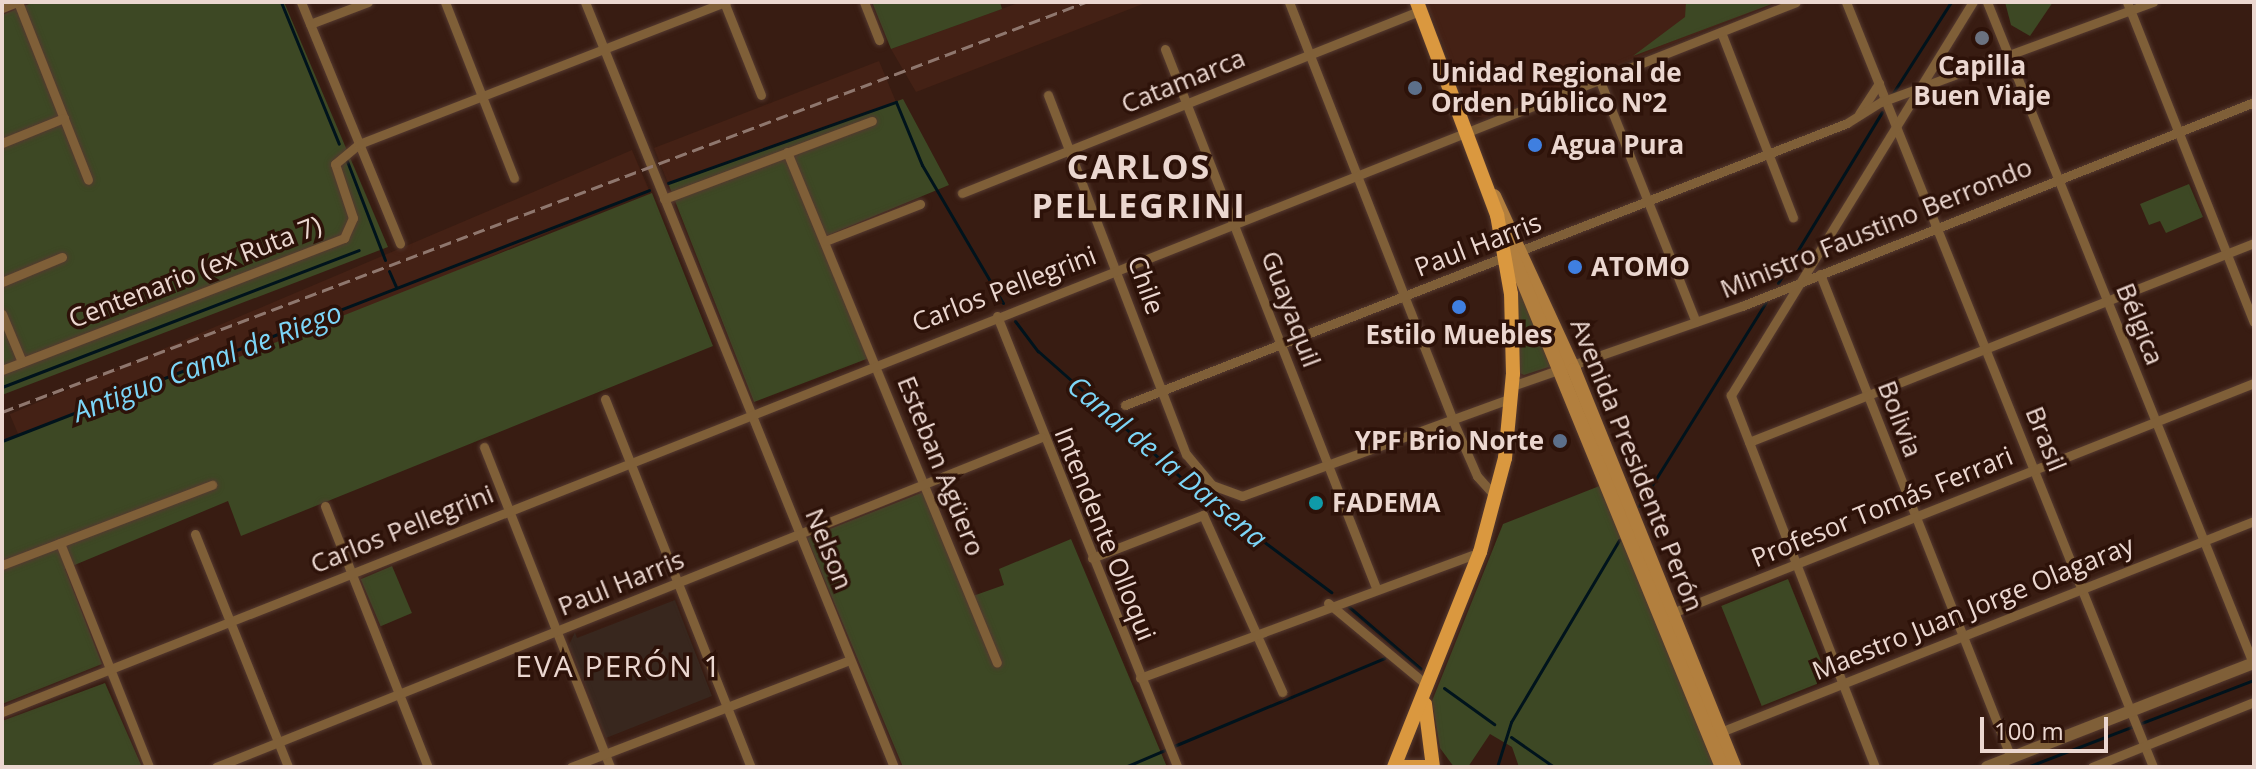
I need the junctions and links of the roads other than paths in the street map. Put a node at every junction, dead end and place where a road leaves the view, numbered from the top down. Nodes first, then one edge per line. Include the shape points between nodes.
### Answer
1 (18, 2) edge
2 (301, 2) edge
3 (368, 2) edge
4 (445, 2) edge
5 (585, 2) edge
6 (725, 2) edge
7 (864, 2) edge
8 (1289, 2) edge
9 (1796, 2) edge
10 (1846, 2) edge
11 (1973, 2) edge
12 (1987, 2) edge
13 (2153, 2) edge
14 (1418, 6) edge
15 (2129, 6) edge
16 (2, 8) edge
17 (310, 24) junction
18 (1721, 32) junction
19 (879, 40) dead end
20 (1165, 49) dead end
21 (605, 50) junction
22 (1309, 54) junction
23 (2009, 59) junction
24 (1877, 79) junction
25 (1600, 81) junction
26 (1917, 94) junction
27 (761, 95) dead end
28 (1048, 95) dead end
29 (483, 97) junction
30 (1886, 102) junction
31 (2254, 102) edge
32 (1187, 104) junction
33 (64, 118) junction
34 (872, 121) dead end
35 (1852, 121) junction
36 (1897, 128) junction
37 (1469, 130) junction
38 (2178, 132) junction
39 (2, 143) edge
40 (359, 144) junction
41 (1069, 149) junction
42 (787, 152) junction
43 (1768, 154) junction
44 (1356, 175) junction
45 (514, 178) dead end
46 (2059, 179) junction
47 (88, 180) dead end
48 (1488, 185) junction
49 (962, 193) dead end
50 (664, 199) junction
51 (1648, 202) junction
52 (920, 204) dead end
53 (1793, 218) dead end
54 (1234, 222) junction
55 (1938, 227) junction
56 (825, 241) junction
57 (400, 243) dead end
58 (2254, 243) edge
59 (1515, 254) junction
60 (2227, 254) junction
61 (62, 257) dead end
62 (1115, 269) junction
63 (1814, 276) junction
64 (2, 282) edge
65 (1405, 297) junction
66 (2107, 301) junction
67 (2, 314) edge
68 (997, 316) junction
69 (1696, 322) junction
70 (2254, 322) edge
71 (1282, 346) junction
72 (1987, 348) junction
73 (22, 362) junction
74 (876, 363) junction
75 (2, 370) edge
76 (1568, 372) junction
77 (2254, 383) edge
78 (1164, 392) junction
79 (1511, 392) junction
80 (1867, 396) junction
81 (605, 399) dead end
82 (1125, 405) dead end
83 (751, 413) junction
84 (1453, 421) junction
85 (2155, 422) junction
86 (1042, 437) junction
87 (1749, 442) junction
88 (484, 447) dead end
89 (630, 462) junction
90 (1329, 466) junction
91 (2035, 470) junction
92 (924, 484) junction
93 (212, 485) dead end
94 (1212, 485) joint
95 (1496, 497) junction
96 (325, 506) dead end
97 (509, 510) junction
98 (1915, 517) junction
99 (2254, 521) edge
100 (195, 534) dead end
101 (800, 535) junction
102 (2203, 541) junction
103 (60, 543) junction
104 (1480, 552) junction
105 (1092, 558) junction
106 (2, 565) edge
107 (1796, 565) junction
108 (353, 573) junction
109 (678, 584) junction
110 (1375, 585) junction
111 (2083, 588) junction
112 (1328, 603) junction
113 (1666, 616) junction
114 (230, 621) junction
115 (1257, 629) junction
116 (557, 632) junction
117 (1962, 636) junction
118 (850, 660) junction
119 (997, 663) dead end
120 (2254, 663) edge
121 (110, 668) junction
122 (1140, 678) junction
123 (1844, 683) junction
124 (1427, 688) junction
125 (1282, 692) dead end
126 (400, 694) junction
127 (2254, 702) edge
128 (727, 707) junction
129 (2131, 711) junction
130 (2, 712) edge
131 (1714, 734) junction
132 (278, 743) junction
133 (2145, 746) junction
134 (604, 754) junction
135 (2011, 758) junction
136 (149, 767) edge
137 (216, 767) edge
138 (288, 767) edge
139 (428, 767) edge
140 (571, 767) edge
141 (610, 767) edge
142 (751, 767) edge
143 (894, 767) edge
144 (1177, 767) edge
145 (1395, 767) edge
146 (1427, 767) edge
147 (1433, 767) edge
148 (1722, 767) edge
149 (1734, 767) edge
150 (1875, 767) edge
151 (1987, 767) edge
152 (2092, 767) edge
153 (2153, 767) edge

1 - 16 street
1 - 33 street
2 - 17 street
3 - 17 street
4 - 29 street
5 - 21 street, Nelson
6 - 21 street
6 - 27 street
7 - 19 street
8 - 22 street
9 - 18 street, Carlos Pellegrini
10 - 24 street
11 - 26 street
12 - 23 street, Bélgica
13 - 15 street
14 - 22 street, Catamarca
14 - 37 main road, Avenida Presidente Perón
15 - 23 street
15 - 38 street
17 - 40 street
18 - 25 street, Carlos Pellegrini
18 - 43 street
20 - 32 street, Guayaquil
21 - 29 street
21 - 50 street, Nelson
22 - 32 street, Catamarca
22 - 44 street
23 - 26 street
23 - 46 street, Bélgica
24 - 30 street, Brasil
24 - 35 street
25 - 37 street, Carlos Pellegrini
25 - 51 street
26 - 30 street, Paul Harris
26 - 36 street
28 - 41 street, Chile
29 - 40 street
29 - 45 street
30 - 35 street, Paul Harris
30 - 36 street, Brasil
31 - 38 street, Ministro Faustino Berrondo
32 - 41 street, Catamarca
32 - 54 street, Guayaquil
33 - 39 street
33 - 47 street
34 - 42 street
35 - 43 street, Paul Harris
36 - 55 street, Brasil
36 - 63 street
37 - 44 street, Carlos Pellegrini
37 - 48 main road, Avenida Presidente Perón
38 - 46 street, Ministro Faustino Berrondo
38 - 60 street
40 - 57 street
40 - 73 street, Centenario (ex Ruta 7) via 335,164 353,218 344,238
41 - 49 street, Catamarca
41 - 62 street, Chile
42 - 50 street
42 - 56 street, Esteban Agüero
43 - 51 street, Paul Harris
43 - 53 street
44 - 54 street, Carlos Pellegrini
44 - 65 street
46 - 55 street, Ministro Faustino Berrondo
46 - 66 street, Bélgica
48 - 59 main road, Avenida Presidente Perón
48 - 59 main road, Avenida Presidente Perón
50 - 83 street, Nelson
51 - 59 street, Paul Harris
51 - 69 street
52 - 56 street
54 - 62 street, Carlos Pellegrini
54 - 71 street, Guayaquil
55 - 63 street, Ministro Faustino Berrondo
55 - 72 street, Brasil
56 - 74 street, Esteban Agüero
58 - 60 street
59 - 65 street, Paul Harris
59 - 76 main road, Avenida Presidente Perón
59 - 79 main road
60 - 66 street
60 - 70 street
61 - 64 street
62 - 68 street, Carlos Pellegrini
62 - 78 street, Chile
63 - 69 street, Ministro Faustino Berrondo
63 - 80 street, Bolivia
63 - 87 street via 1731,395
65 - 71 street, Paul Harris
65 - 84 street
66 - 72 street
66 - 85 street, Bélgica
67 - 73 street
68 - 74 street, Carlos Pellegrini
68 - 86 street, Intendente Olloqui
69 - 76 street, Ministro Faustino Berrondo
71 - 78 street, Paul Harris
71 - 90 street, Guayaquil
72 - 80 street
72 - 91 street, Brasil
73 - 75 street, Centenario (ex Ruta 7)
74 - 83 street, Carlos Pellegrini
74 - 92 street, Esteban Agüero
76 - 79 street, Ministro Faustino Berrondo
76 - 113 main road, Avenida Presidente Perón
77 - 85 street, Profesor Tomás Ferrari
78 - 82 street, Paul Harris
78 - 94 street, Chile via 1192,466
79 - 84 street, Ministro Faustino Berrondo
79 - 95 main road
80 - 87 street
80 - 98 street, Bolivia
81 - 89 street
83 - 89 street, Carlos Pellegrini
83 - 101 street, Nelson
84 - 90 street, Ministro Faustino Berrondo
84 - 95 street via 1477,476
85 - 91 street, Profesor Tomás Ferrari
85 - 102 street, Bélgica
86 - 92 street, Paul Harris
86 - 105 street, Intendente Olloqui
87 - 107 street
88 - 97 street
89 - 97 street, Carlos Pellegrini
89 - 109 street
90 - 94 street, Ministro Faustino Berrondo via 1242,496
90 - 110 street, Guayaquil
91 - 98 street, Profesor Tomás Ferrari
91 - 111 street, Brasil
92 - 101 street, Paul Harris
92 - 119 street, Esteban Agüero
93 - 103 street
95 - 104 main road
96 - 108 street
97 - 108 street, Carlos Pellegrini
97 - 116 street
98 - 107 street, Profesor Tomás Ferrari
98 - 117 street, Bolivia
99 - 102 street, Maestro Juan Jorge Olagaray
100 - 114 street
101 - 109 street, Paul Harris
101 - 118 street, Nelson
102 - 111 street, Maestro Juan Jorge Olagaray
102 - 120 street, Bélgica
103 - 106 street
103 - 121 street
104 - 110 street
104 - 124 main road
105 - 115 street via 1203,515
105 - 122 street, Intendente Olloqui
107 - 113 street, Profesor Tomás Ferrari
107 - 123 street
108 - 114 street, Carlos Pellegrini
108 - 126 street
109 - 116 street, Paul Harris
109 - 128 street
110 - 112 street
111 - 117 street, Maestro Juan Jorge Olagaray
111 - 129 street, Brasil
112 - 115 street
112 - 124 street
113 - 131 main road, Avenida Presidente Perón
114 - 121 street, Carlos Pellegrini
114 - 132 street
115 - 122 street
115 - 125 street
116 - 126 street, Paul Harris
116 - 134 street
117 - 123 street, Maestro Juan Jorge Olagaray
117 - 135 street, Bolivia
118 - 128 street
118 - 143 street, Nelson
120 - 129 street
121 - 130 street
121 - 136 street
122 - 144 street, Intendente Olloqui
123 - 131 street, Maestro Juan Jorge Olagaray
123 - 150 street
124 - 145 main road
124 - 147 main road
126 - 132 street, Paul Harris
126 - 139 street
127 - 133 street
128 - 134 street
128 - 142 street
129 - 133 street, Brasil
129 - 135 street
131 - 148 main road, Avenida Presidente Perón
131 - 149 main road, Avenida Presidente Perón
132 - 137 street, Paul Harris
132 - 138 street
133 - 152 street
133 - 153 street, Brasil
134 - 140 street
134 - 141 street
135 - 151 street
145 - 146 main road

